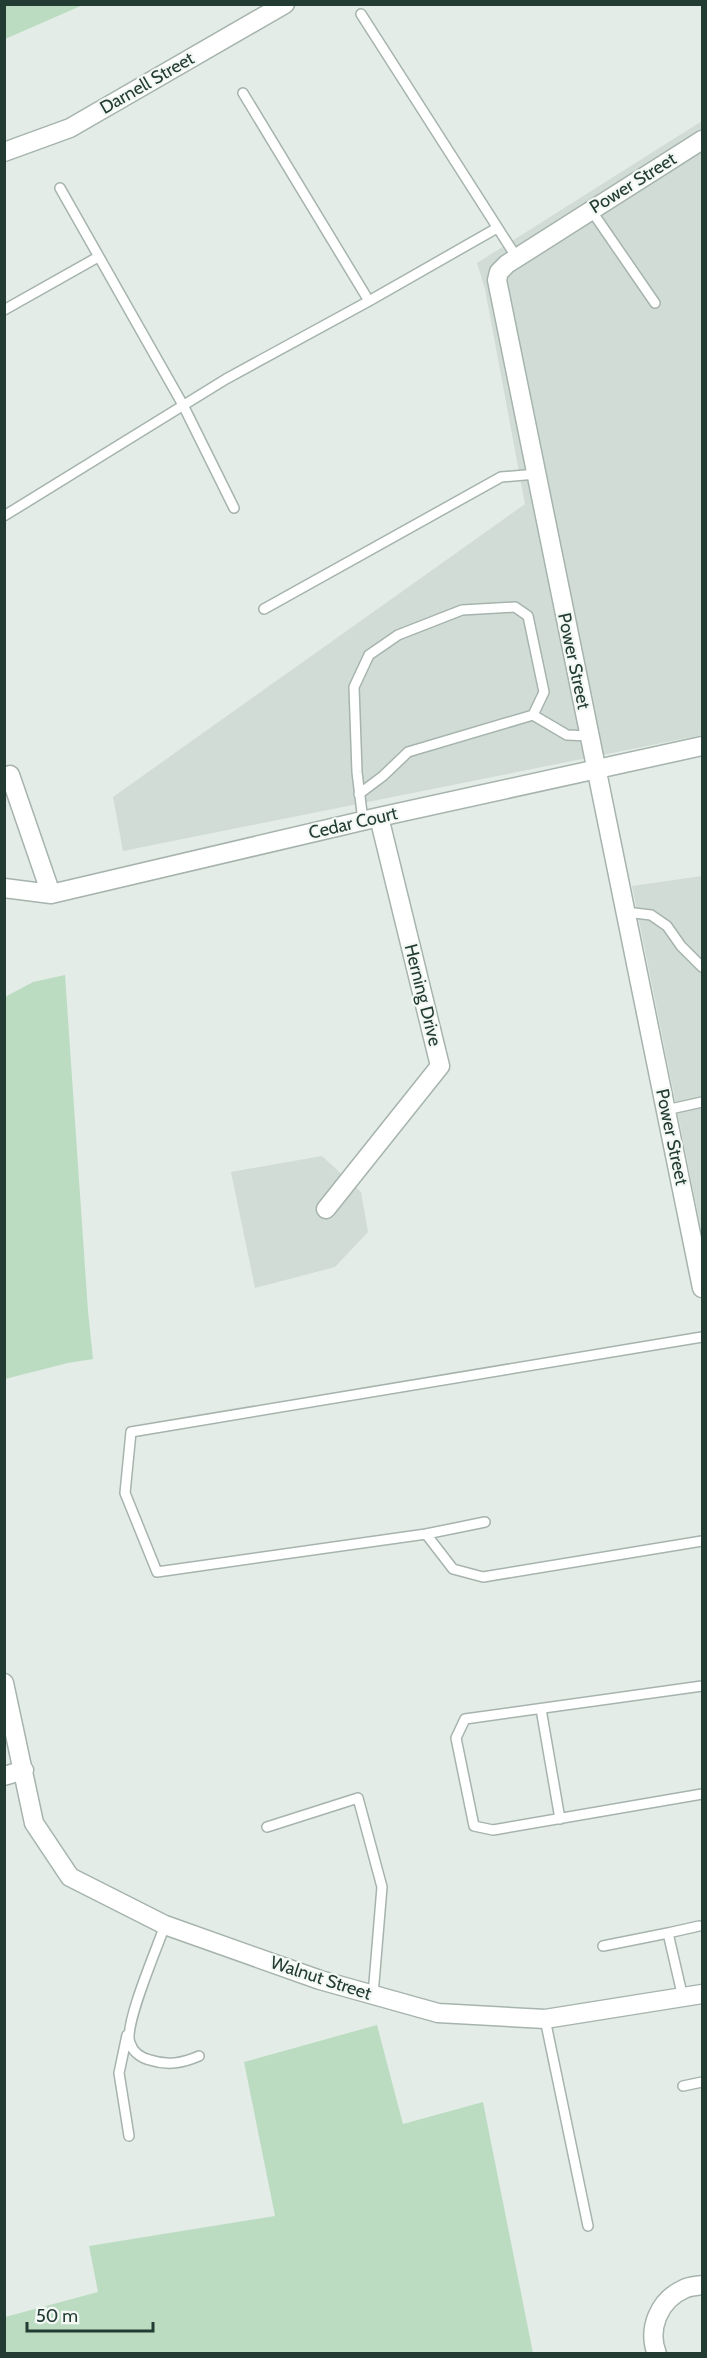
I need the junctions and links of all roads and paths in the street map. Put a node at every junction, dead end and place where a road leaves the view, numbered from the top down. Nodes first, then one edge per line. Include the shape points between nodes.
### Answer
1 (285, 4) edge
2 (361, 15) dead end
3 (243, 93) dead end
4 (702, 140) edge
5 (4, 152) edge
6 (60, 188) dead end
7 (591, 210) junction
8 (497, 228) junction
9 (98, 257) junction
10 (517, 258) junction
11 (369, 301) junction
12 (655, 303) dead end
13 (4, 310) edge
14 (183, 405) junction
15 (536, 474) junction
16 (234, 508) dead end
17 (4, 516) edge
18 (264, 609) dead end
19 (533, 715) junction
20 (590, 735) junction
21 (702, 746) edge
22 (596, 768) junction
23 (10, 775) dead end
24 (360, 794) junction
25 (371, 819) junction
26 (4, 888) edge
27 (51, 894) junction
28 (626, 912) junction
29 (702, 967) edge
30 (702, 1102) edge
31 (666, 1110) junction
32 (326, 1209) dead end
33 (700, 1261) edge
34 (702, 1288) edge
35 (702, 1337) edge
36 (485, 1522) dead end
37 (426, 1534) junction
38 (702, 1541) edge
39 (4, 1683) edge
40 (702, 1686) edge
41 (541, 1709) junction
42 (24, 1770) junction
43 (4, 1776) edge
44 (702, 1794) edge
45 (560, 1819) junction
46 (267, 1827) dead end
47 (165, 1925) junction
48 (699, 1926) dead end
49 (668, 1933) junction
50 (603, 1946) dead end
51 (702, 1994) edge
52 (373, 1995) junction
53 (683, 1998) junction
54 (545, 2019) junction
55 (129, 2025) junction
56 (199, 2056) dead end
57 (702, 2082) edge
58 (683, 2086) dead end
59 (129, 2136) dead end
60 (588, 2226) dead end
61 (702, 2285) edge
62 (657, 2354) edge

1 - 5 street, Darnell Street via 70,128
2 - 8 lane
3 - 11 lane
4 - 7 street, Power Street
6 - 9 lane
7 - 10 street, Power Street
7 - 12 lane
8 - 10 lane
8 - 11 lane
9 - 13 lane
9 - 14 lane
10 - 15 street, Power Street via 499,272 496,280
11 - 14 lane
14 - 16 lane
14 - 17 lane
15 - 18 lane via 501,477
15 - 20 street, Power Street
19 - 20 lane via 567,735
19 - 24 lane via 408,752
19 - 24 lane via 544,692 528,616 514,607 462,610 398,635 369,655 354,687
20 - 22 street, Power Street
21 - 22 street, Cedar Court
22 - 25 street, Cedar Court
22 - 28 street, Power Street
23 - 27 street
24 - 25 lane
25 - 27 street, Cedar Court
25 - 32 street, Herning Drive via 440,1066
26 - 27 street, Cedar Court
28 - 29 lane via 651,915 668,926
28 - 31 street, Power Street
30 - 31 lane
31 - 33 street, Power Street
33 - 34 street, Power Street
35 - 37 lane via 131,1432 125,1493 157,1572
36 - 37 lane
37 - 38 lane via 453,1569 483,1577
39 - 42 street, Walnut Street
40 - 41 lane
41 - 45 lane
41 - 45 lane via 465,1719 456,1738 474,1826 493,1830
42 - 43 street
42 - 47 street, Walnut Street via 34,1823 70,1877
44 - 45 lane
46 - 52 lane via 358,1798 382,1887
47 - 52 street, Walnut Street
47 - 55 lane
48 - 49 lane
49 - 50 lane
49 - 53 lane
51 - 53 street, Walnut Street
52 - 54 street, Walnut Street via 438,2013
53 - 54 street, Walnut Street
54 - 60 lane
55 - 56 lane via 129,2042 139,2056 180,2064
55 - 59 lane via 118,2073
57 - 58 lane
61 - 62 street via 684,2288 664,2304 653,2331

